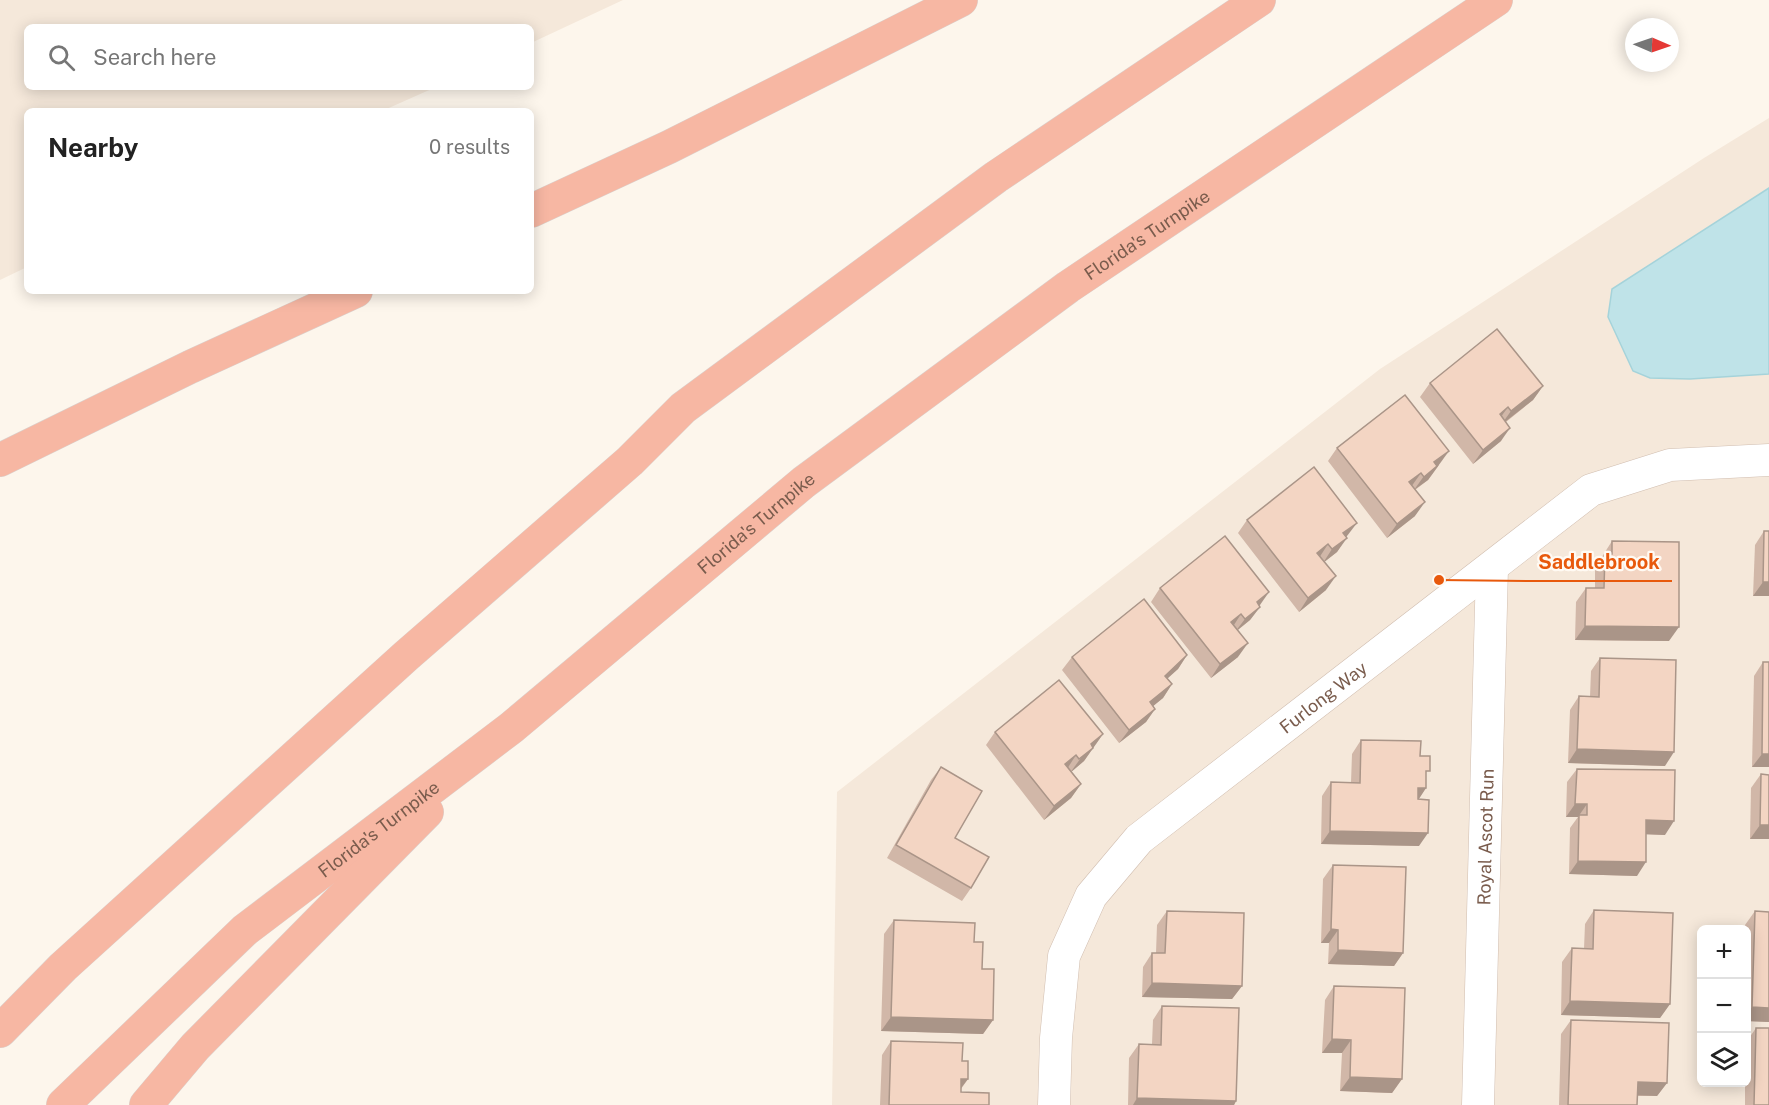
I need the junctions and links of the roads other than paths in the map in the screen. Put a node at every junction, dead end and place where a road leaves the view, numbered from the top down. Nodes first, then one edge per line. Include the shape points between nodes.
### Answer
1 (961, 0) edge
2 (1260, 0) edge
3 (1496, 0) edge
4 (534, 210) edge
5 (350, 294) edge
6 (0, 460) edge
7 (1769, 460) edge
8 (1492, 568) junction
9 (511, 728) junction
10 (0, 1031) edge
11 (63, 1105) edge
12 (146, 1105) edge
13 (1054, 1105) edge
14 (1478, 1105) edge

1 - 4 highway via 669,147
2 - 10 highway via 996,177 683,408 630,461 72,959
3 - 9 highway, Florida's Turnpike via 1078,280 1002,336 804,483
5 - 6 highway
7 - 8 street, Furlong Way via 1670,465 1591,490
8 - 13 street, Furlong Way via 1139,839 1091,896 1064,956
8 - 14 street, Royal Ascot Run
9 - 11 highway, Florida's Turnpike via 245,930
9 - 12 highway via 195,1047

